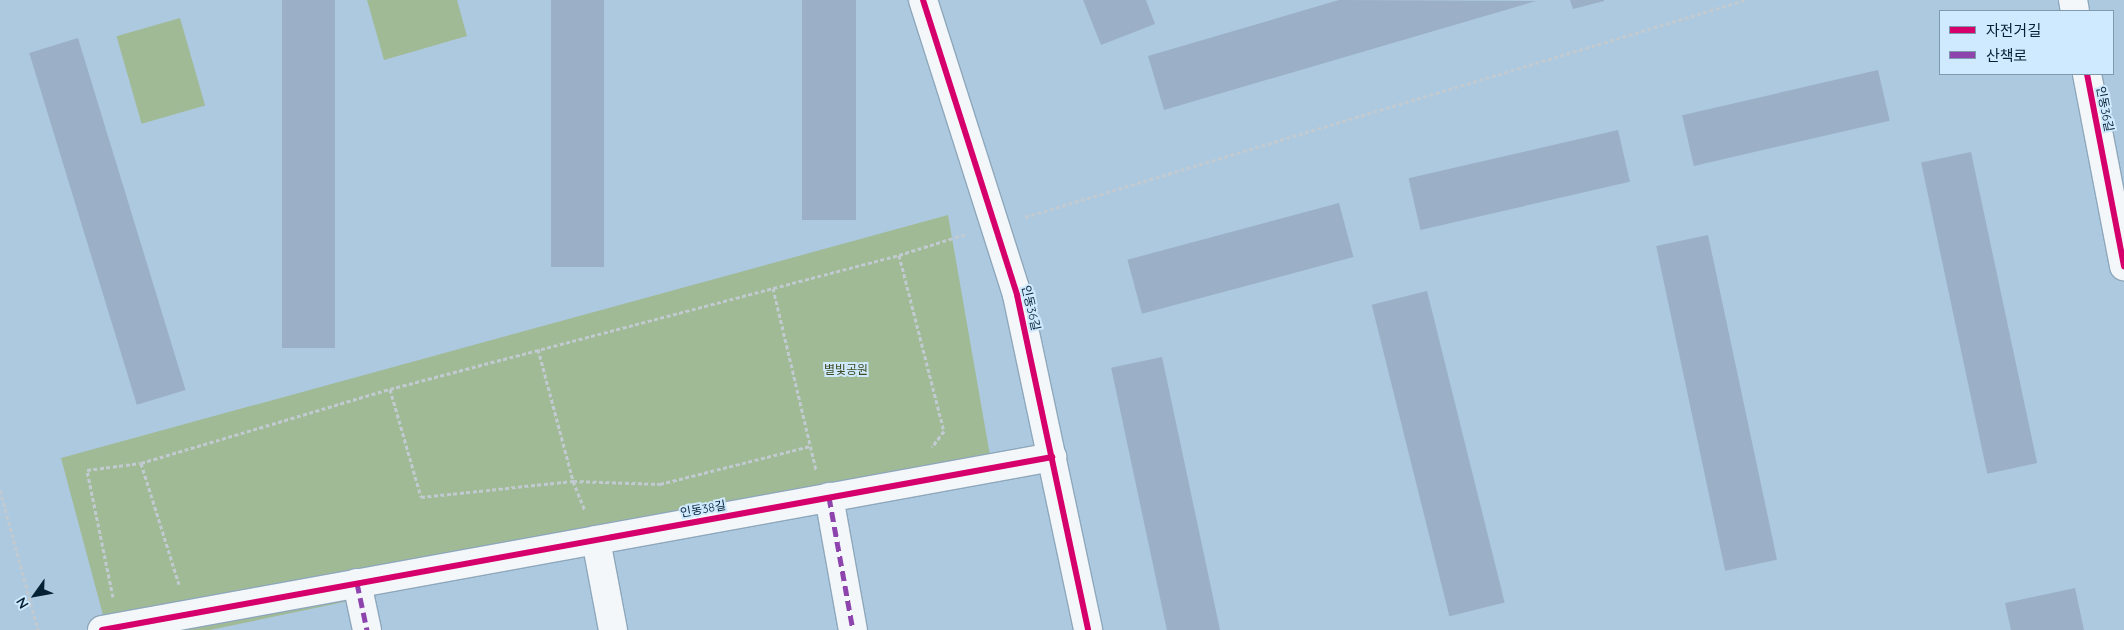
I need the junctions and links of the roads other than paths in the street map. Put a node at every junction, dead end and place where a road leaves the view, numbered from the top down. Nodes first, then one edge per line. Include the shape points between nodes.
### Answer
1 (923, 0) edge
2 (2087, 75) edge
3 (2124, 266) edge
4 (1052, 456) junction
5 (824, 488) junction
6 (596, 540) junction
7 (357, 583) junction
8 (114, 629) edge
9 (367, 630) edge
10 (613, 630) edge
11 (853, 630) edge
12 (1088, 630) edge

1 - 4 street, 인동36길 via 1017,295
2 - 3 street, 인동36길
4 - 5 street, 인동38길
4 - 12 street, 인동36길
5 - 6 street, 인동38길
5 - 11 street
6 - 7 street, 인동38길
6 - 10 street
7 - 8 street, 인동38길
7 - 9 street

